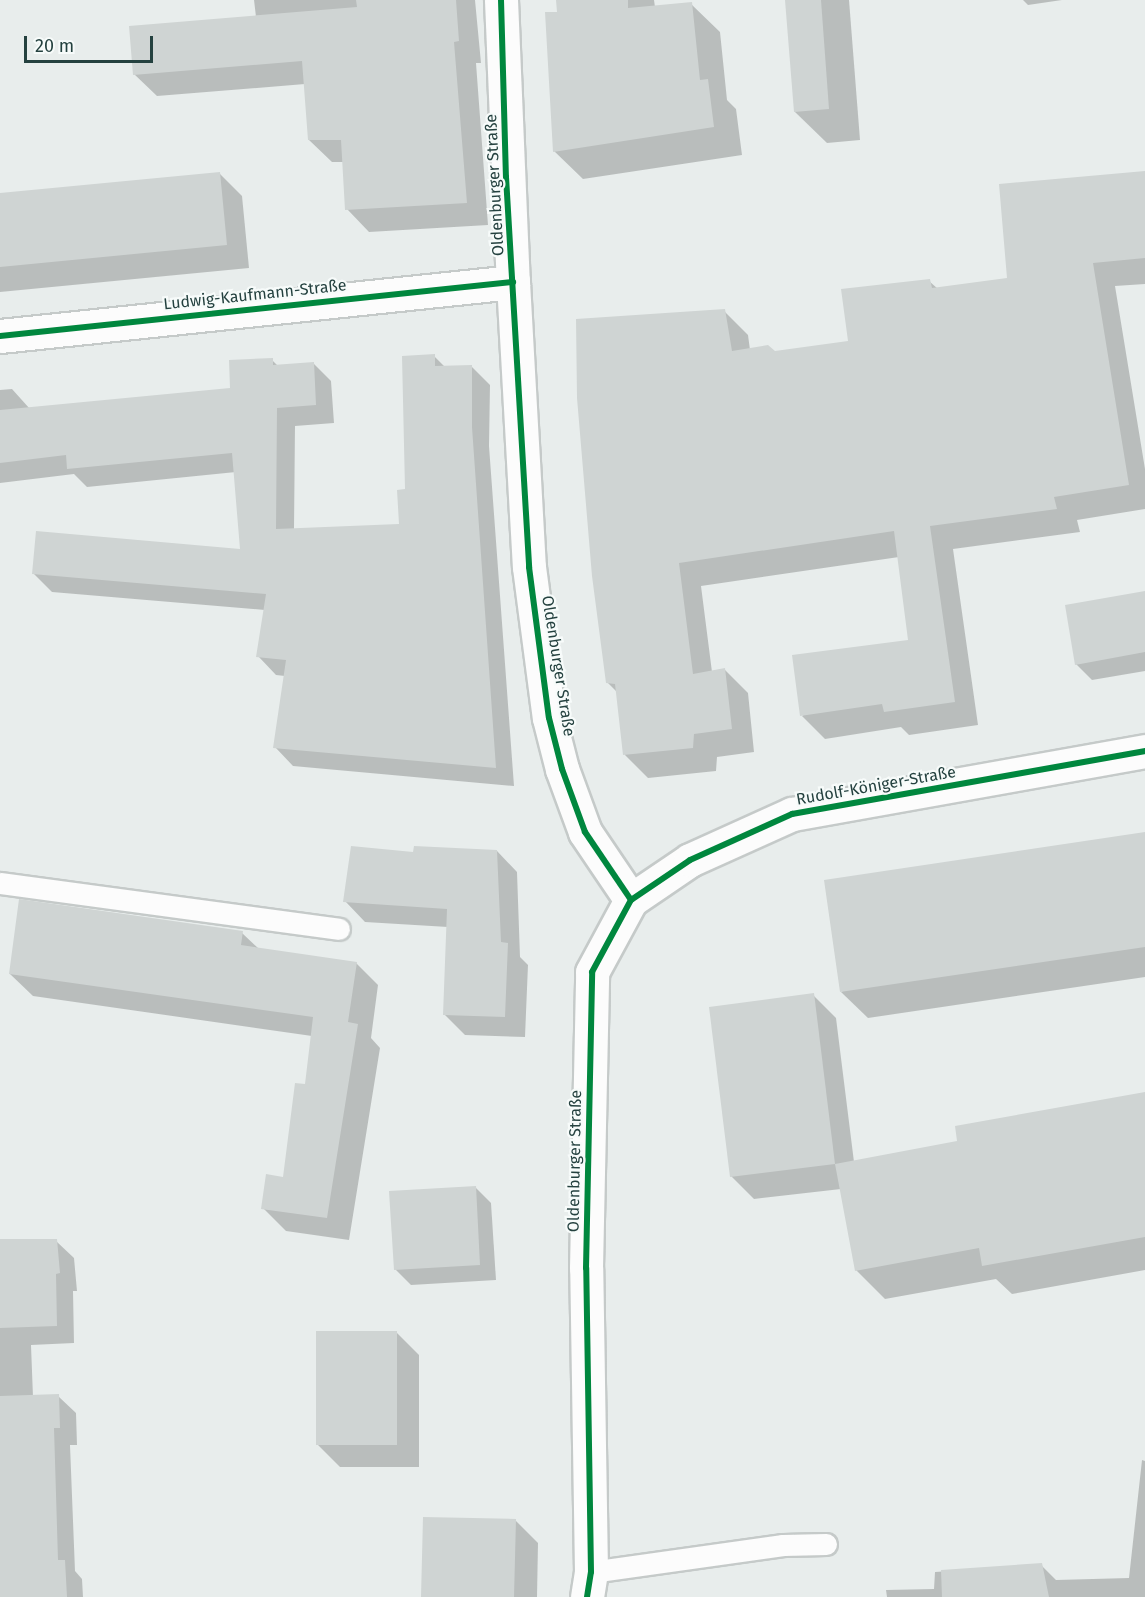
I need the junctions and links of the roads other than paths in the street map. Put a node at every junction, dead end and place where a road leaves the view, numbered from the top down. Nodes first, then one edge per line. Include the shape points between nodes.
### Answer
1 (501, 0) edge
2 (513, 282) junction
3 (0, 336) edge
4 (1145, 751) edge
5 (0, 883) edge
6 (631, 900) junction
7 (339, 929) dead end
8 (826, 1544) dead end
9 (589, 1584) edge

1 - 2 street, Oldenburger Straße
2 - 3 street, Ludwig-Kaufmann-Straße
2 - 6 street, Oldenburger Straße via 529,567 549,718 585,832
4 - 6 street, Rudolf-Königer-Straße via 792,814 690,860
5 - 7 lane
6 - 9 street, Oldenburger Straße via 592,972 586,1268
8 - 9 lane via 783,1545

